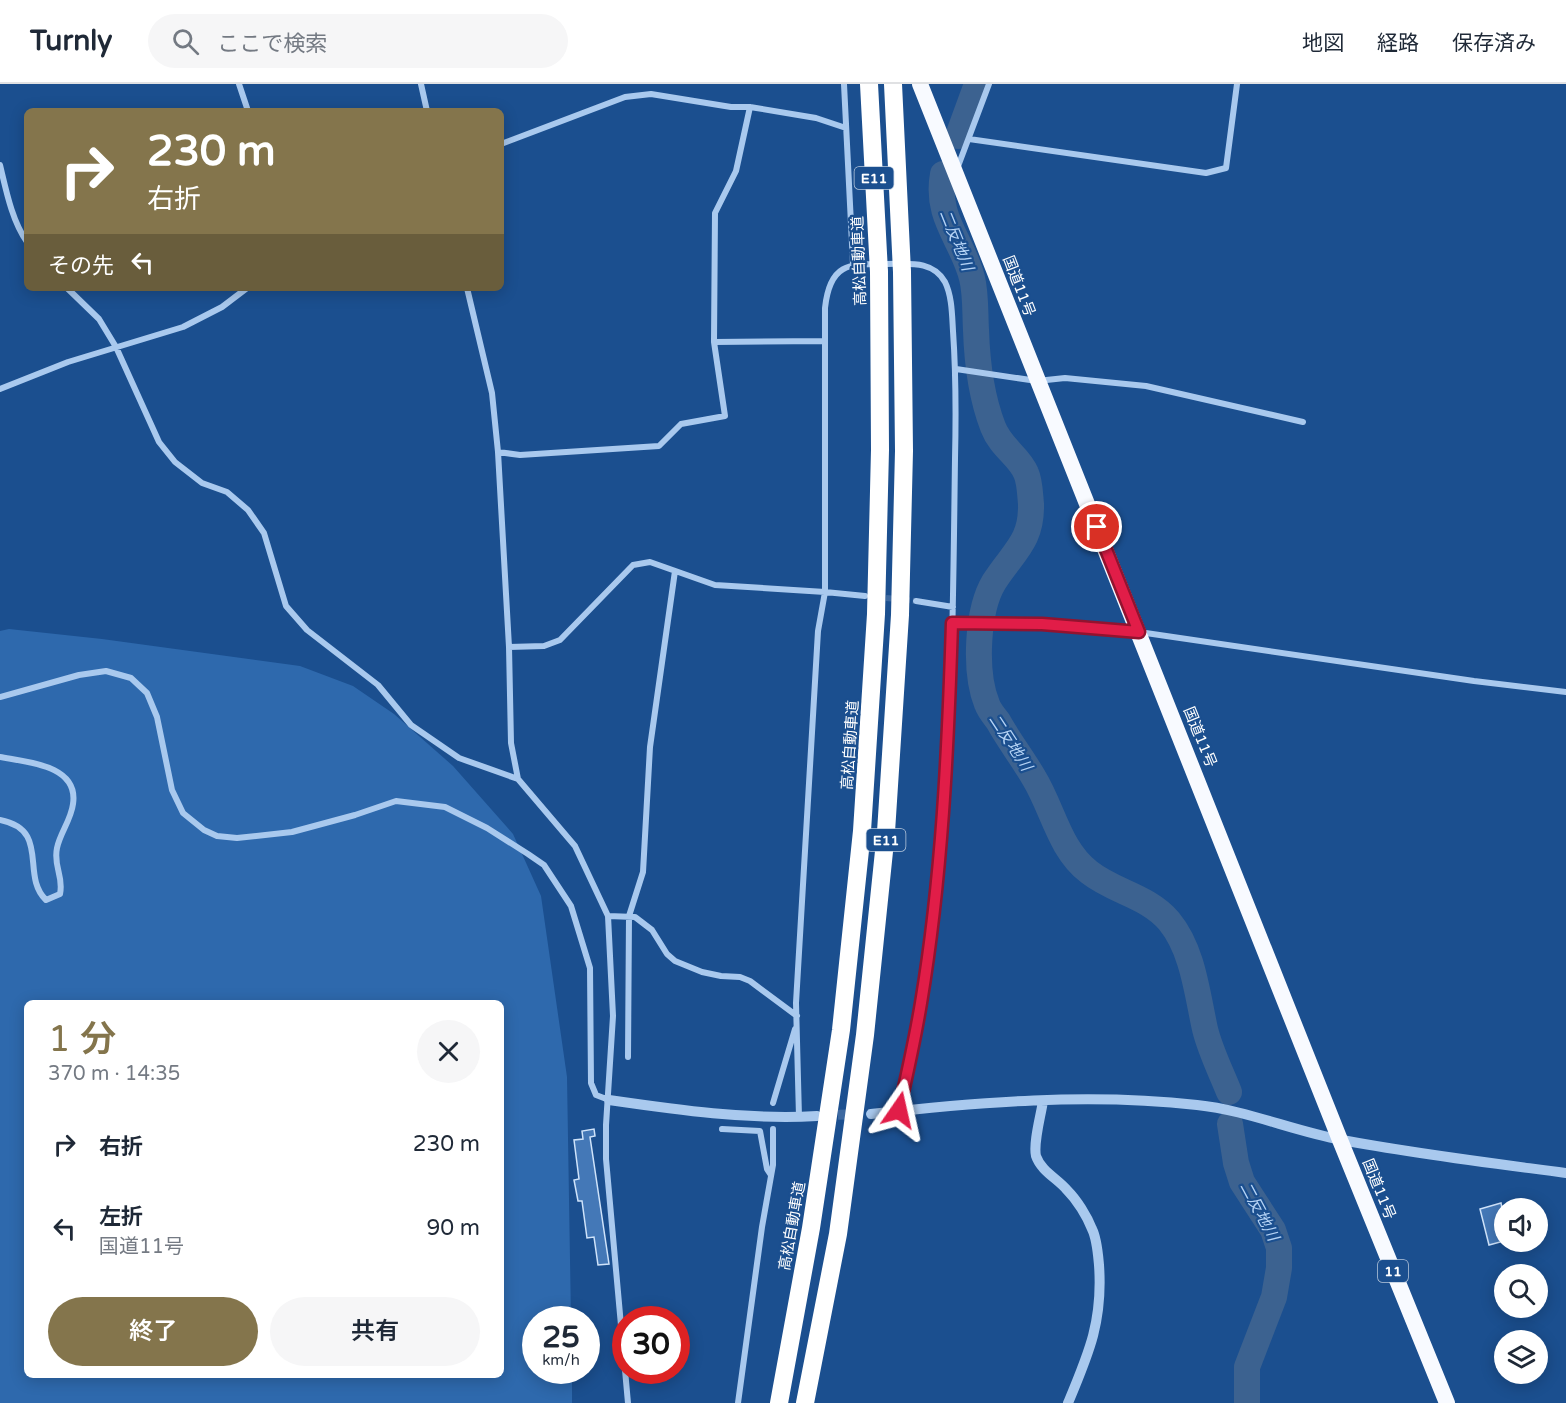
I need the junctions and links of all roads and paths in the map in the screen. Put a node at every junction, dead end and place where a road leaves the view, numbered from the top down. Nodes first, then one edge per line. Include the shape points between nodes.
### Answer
1 (238, 84) edge
2 (421, 84) edge
3 (844, 84) edge
4 (869, 84) edge
5 (893, 84) edge
6 (921, 84) edge
7 (989, 84) edge
8 (1237, 84) edge
9 (750, 107) junction
10 (247, 108) edge
11 (426, 108) edge
12 (846, 128) junction
13 (969, 139) junction
14 (504, 143) edge
15 (0, 165) edge
16 (956, 172) junction
17 (24, 238) edge
18 (853, 264) junction
19 (70, 291) edge
20 (243, 291) edge
21 (468, 291) edge
22 (825, 341) junction
23 (714, 342) junction
24 (116, 347) junction
25 (956, 369) junction
26 (1037, 381) junction
27 (0, 389) edge
28 (1303, 422) dead end
29 (498, 452) junction
30 (675, 571) junction
31 (825, 592) junction
32 (865, 596) dead end
33 (916, 601) tunnel mouth
34 (953, 607) junction
35 (952, 623) junction
36 (1139, 632) junction
37 (509, 647) junction
38 (1566, 692) edge
39 (0, 697) edge
40 (0, 757) edge
41 (518, 779) junction
42 (0, 820) edge
43 (608, 916) junction
44 (629, 916) junction
45 (797, 1019) junction
46 (628, 1057) dead end
47 (609, 1100) junction
48 (1043, 1101) junction
49 (773, 1103) dead end
50 (899, 1110) junction
51 (871, 1113) tunnel mouth
52 (817, 1116) tunnel mouth
53 (799, 1117) junction
54 (722, 1128) dead end
55 (772, 1130) dead end
56 (1340, 1140) junction
57 (1566, 1173) edge
58 (771, 1175) junction
59 (628, 1403) edge
60 (738, 1403) edge
61 (779, 1403) edge
62 (805, 1403) edge
63 (1068, 1403) edge
64 (1447, 1403) edge

1 - 10 street
2 - 11 street
3 - 12 street
4 - 61 highway, 高松自動車道 / E11, bridge via 879,272 880,450 876,614 862,831 841,1030
5 - 62 highway, E11, bridge via 902,272 904,451 900,615 886,832 865,1035 838,1234
6 - 16 highway, 国道11号 / 11
7 - 13 street
8 - 13 street via 1226,168 1206,173
9 - 12 street via 816,118
9 - 14 street via 651,94 625,97
9 - 23 street via 736,171 715,213
12 - 18 street
13 - 16 street
15 - 17 street
16 - 26 highway, 国道11号 / 11
18 - 22 street via 842,269 829,289
18 - 25 street via 920,264 933,268 945,281 951,304
19 - 24 street via 99,320
20 - 24 street via 183,327
21 - 29 street via 492,393
22 - 23 street
22 - 31 street
23 - 29 street via 725,416 681,424 659,446 520,455
24 - 27 street
24 - 41 street via 159,442 175,462 202,483 227,492 248,510 264,533 285,606 307,630 378,685 411,725 459,758
25 - 26 street
25 - 34 street
26 - 28 street via 1065,378 1146,386
26 - 36 highway, 国道11号 / 11
29 - 37 street
30 - 31 street via 715,585
30 - 37 street via 650,562 633,565 560,640 544,646
30 - 44 street via 650,747 643,872
31 - 32 street
31 - 45 street via 818,631
33 - 34 street
34 - 35 street
35 - 36 street via 1042,624
35 - 50 street via 949,736 937,883 921,1003
36 - 38 street
36 - 56 highway, 国道11号 / 11
37 - 41 street via 511,743
39 - 47 street via 106,671 131,678 147,693 157,717 172,790 183,813 217,836 237,838 292,832 396,801 445,807 528,854 544,865 571,906 590,968 591,1083 596,1095
40 - 42 street via 59,772 72,788 74,803 55,862 63,883 60,894 46,900 38,892 26,833
41 - 43 street via 575,846
43 - 44 street
43 - 47 street via 613,1016
44 - 45 street via 643,921 675,961 702,972 750,981
44 - 46 street
45 - 49 street
45 - 53 street
47 - 53 street via 709,1113
47 - 59 street via 606,1159
48 - 50 street
48 - 56 street via 1151,1100 1200,1105
48 - 63 street via 1036,1155 1068,1190 1093,1229 1101,1290 1098,1320
50 - 51 street
52 - 53 street
54 - 58 street via 760,1131
55 - 58 street
56 - 57 street
56 - 64 highway, 国道11号 / 11
58 - 60 street

